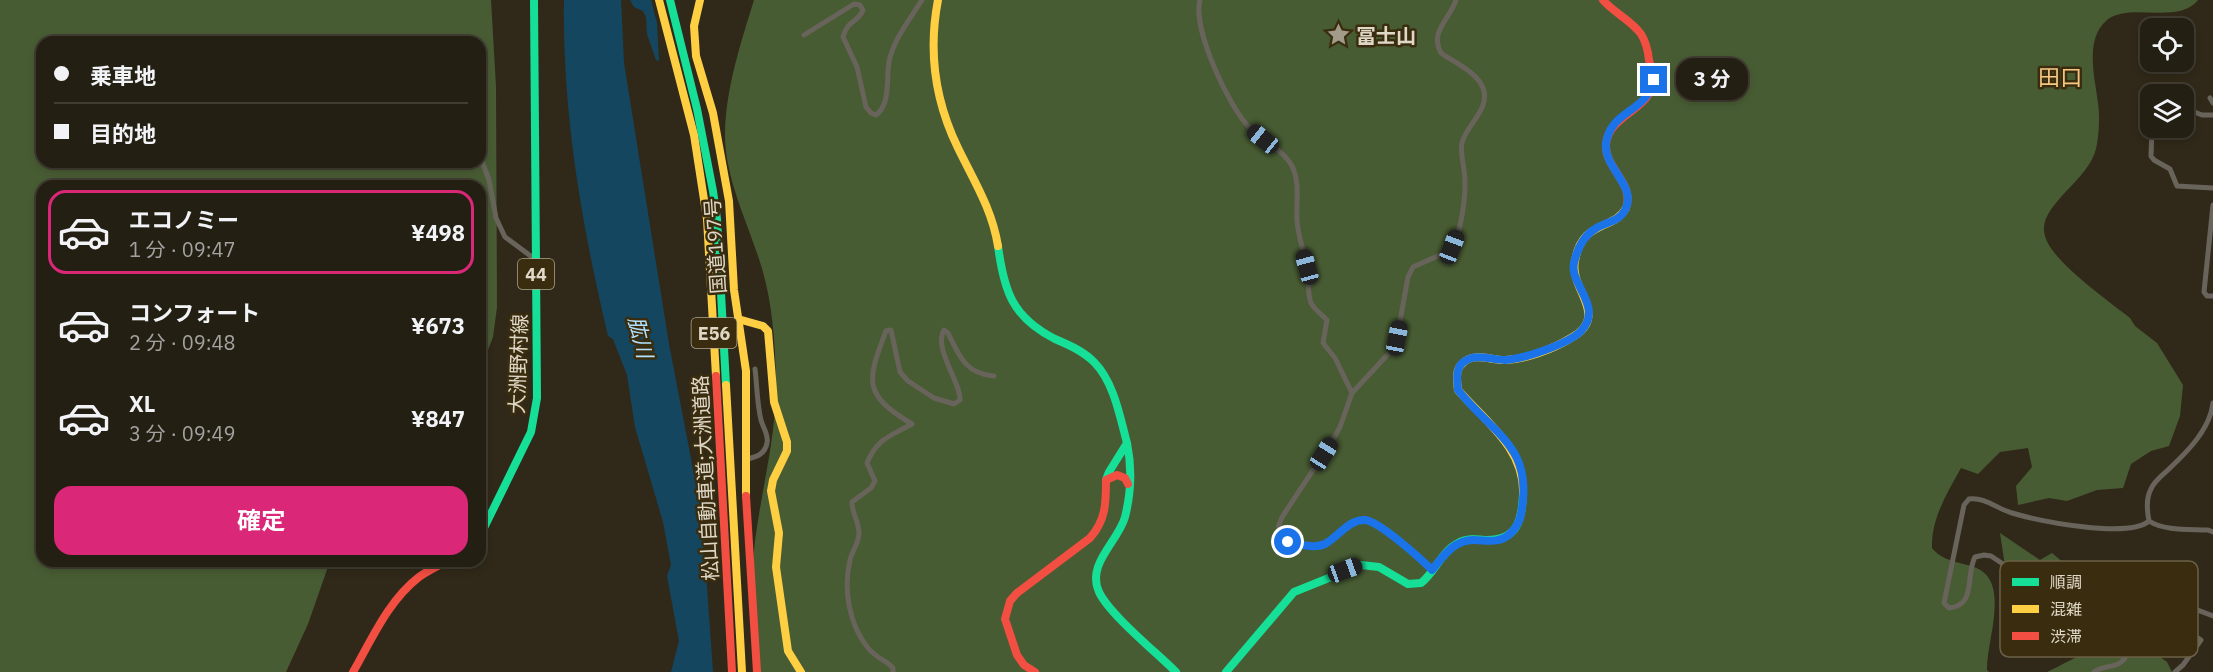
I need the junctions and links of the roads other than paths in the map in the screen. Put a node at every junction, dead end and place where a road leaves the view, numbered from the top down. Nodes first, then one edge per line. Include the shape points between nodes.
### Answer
1 (534, 0) edge
2 (659, 0) edge
3 (670, 0) edge
4 (700, 0) edge
5 (922, 0) edge
6 (938, 0) edge
7 (1200, 0) edge
8 (1456, 0) edge
9 (1603, 0) edge
10 (804, 34) dead end
11 (2194, 112) edge
12 (2213, 115) edge
13 (2152, 138) edge
14 (484, 168) edge
15 (2213, 188) edge
16 (2213, 205) edge
17 (536, 260) junction
18 (2213, 296) edge
19 (738, 319) junction
20 (755, 369) dead end
21 (994, 376) dead end
22 (1352, 393) junction
23 (2213, 403) edge
24 (1127, 443) junction
25 (747, 459) junction
26 (1106, 480) junction
27 (1128, 484) junction
28 (2149, 521) junction
29 (486, 524) edge
30 (2213, 532) edge
31 (2000, 562) edge
32 (436, 567) edge
33 (1432, 570) junction
34 (2198, 610) edge
35 (2213, 616) edge
36 (2125, 657) edge
37 (2189, 657) edge
38 (353, 672) edge
39 (732, 672) edge
40 (742, 672) edge
41 (757, 672) edge
42 (801, 672) edge
43 (893, 672) edge
44 (1035, 672) edge
45 (1176, 672) edge
46 (1226, 672) edge
47 (2094, 672) edge
48 (2175, 672) edge

1 - 17 main road, 大洲野村線 / 44
2 - 39 main road, 松山自動車道;大洲道路 / E56 via 694,135 707,219
3 - 40 main road, 松山自動車道;大洲道路 / E56 via 703,132 717,219
4 - 19 main road, 国道197号 via 694,26 696,56 724,169
5 - 10 street via 894,47 885,102 876,115 866,107 857,67 843,37 849,23 861,16 860,5 854,4
6 - 24 main road via 933,39 938,94 957,148 987,203 1004,285 1018,312 1030,324 1098,365
7 - 22 street via 1200,30 1235,110 1294,169 1297,220 1311,303 1326,320 1323,343
8 - 22 street via 1437,38 1437,46 1478,80 1484,90 1480,112 1462,140 1465,186 1458,233 1449,251 1413,267 1391,351
9 - 33 main road via 1644,38 1654,80 1645,100 1620,117 1606,143 1610,163 1627,190 1628,200 1619,218 1594,229 1577,252 1574,276 1587,300 1584,328 1574,337 1521,358 1472,357 1458,370 1458,390 1520,461 1524,500 1521,518 1512,533 1499,540 1466,539 1456,543
11 - 12 street
13 - 15 street via 2151,156 2170,169 2177,186
14 - 17 street via 496,218 505,237
16 - 18 street via 2204,292
17 - 29 main road, 大洲野村線 / 44 via 535,416 523,451
19 - 25 main road, 国道197号 via 746,372
19 - 42 main road via 763,326 768,332 774,402 787,442 771,491 779,533 776,567 788,651
20 - 25 street via 768,443 759,456
21 - 43 street via 969,367 944,330 941,338 960,393 960,400 954,404 934,398 900,372 891,330 886,331 876,355 873,390 912,424 881,440 871,452 867,463 875,481 852,502 859,537 850,559 846,599 867,647 888,662
22 - 33 street via 1340,427 1284,514 1278,531 1288,542 1324,545 1354,522 1365,520 1377,524
23 - 28 street via 2202,431 2151,488
24 - 26 main road
24 - 27 main road
25 - 41 main road, 国道197号
26 - 27 main road via 1118,474
26 - 44 main road via 1106,507 1098,529 1017,593 1005,611 1012,646 1024,665
27 - 45 main road via 1125,517 1098,563 1096,585 1109,607
28 - 30 street
28 - 31 street via 2130,528 2080,527 2015,514 1985,500 1969,499 1964,505 1944,603 1949,608 1959,607 1965,600 1975,557 1991,556
32 - 38 main road via 419,577 391,608
33 - 46 main road via 1426,580 1414,585 1382,567 1361,565 1299,588
34 - 35 street
36 - 47 street via 2119,664
37 - 48 street

